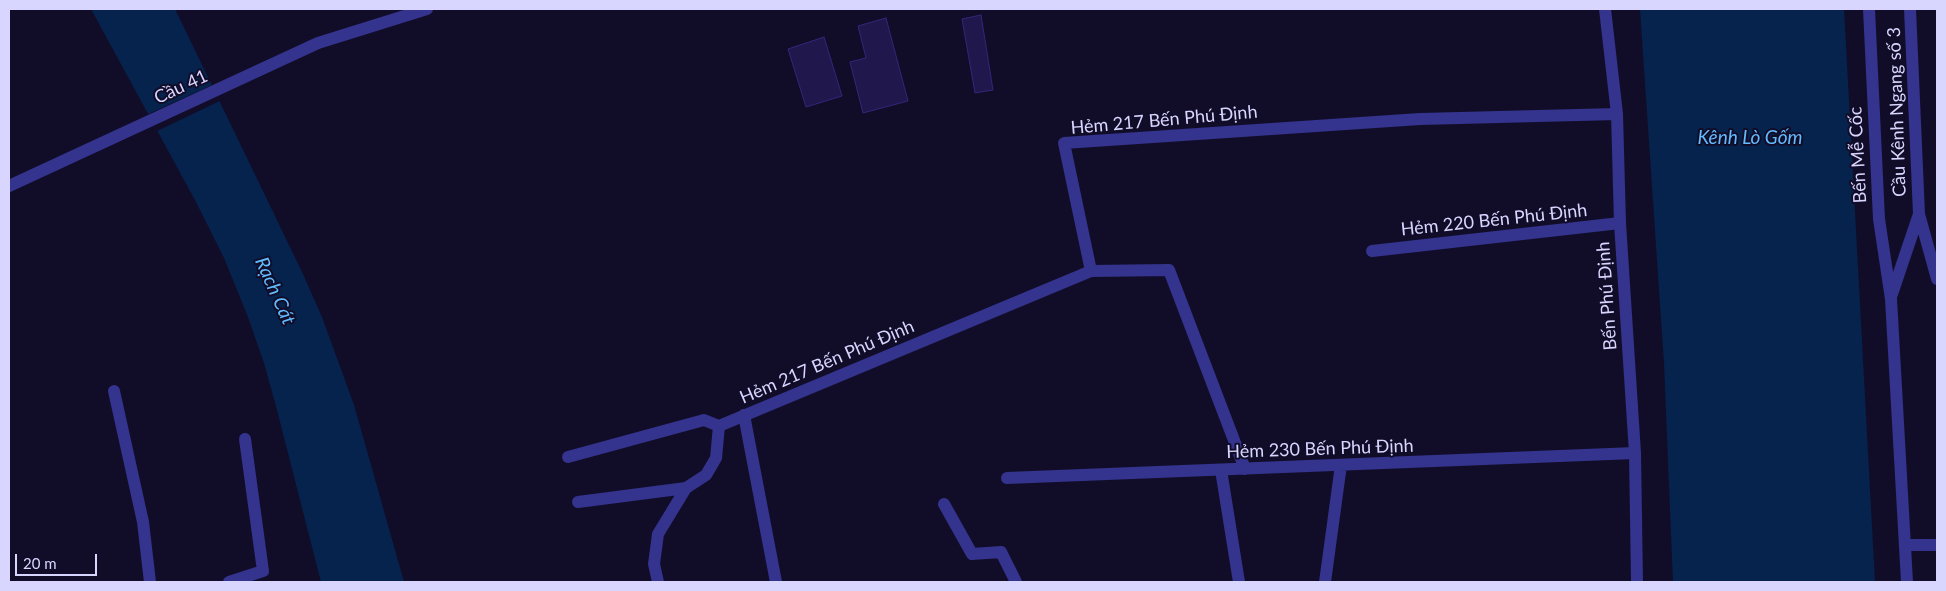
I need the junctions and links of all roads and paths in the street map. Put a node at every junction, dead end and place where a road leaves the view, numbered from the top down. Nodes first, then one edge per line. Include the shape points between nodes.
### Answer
1 (427, 9) edge
2 (1606, 9) edge
3 (1869, 9) edge
4 (1910, 9) edge
5 (1617, 114) junction
6 (9, 186) edge
7 (1919, 214) junction
8 (1620, 223) junction
9 (1372, 251) dead end
10 (1091, 271) junction
11 (1937, 279) edge
12 (1891, 299) junction
13 (114, 391) dead end
14 (744, 416) junction
15 (719, 426) junction
16 (245, 439) dead end
17 (1635, 453) junction
18 (568, 457) dead end
19 (1342, 466) junction
20 (1245, 469) junction
21 (1222, 470) junction
22 (1007, 478) dead end
23 (686, 488) junction
24 (578, 502) dead end
25 (944, 504) dead end
26 (1937, 545) edge
27 (1906, 546) junction
28 (150, 582) edge
29 (229, 582) edge
30 (658, 582) edge
31 (776, 582) edge
32 (1016, 582) edge
33 (1239, 582) edge
34 (1325, 582) edge
35 (1637, 582) edge
36 (1907, 582) edge

1 - 6 street, Cầu 41 via 318,43
2 - 5 street, Bến Phú Định
3 - 12 street, Bến Mễ Cốc via 1879,219
4 - 7 street, Cầu Kênh Ngang số 3
5 - 8 street, Bến Phú Định
5 - 10 street, Hẻm 217 Bến Phú Định via 1420,119 1064,143
7 - 11 street
7 - 12 street, Bến Mễ Cốc
8 - 9 street, Hẻm 220 Bến Phú Định
8 - 17 street, Bến Phú Định
10 - 14 street, Hẻm 217 Bến Phú Định
10 - 20 street via 1168,270
12 - 27 street, Bến Mễ Cốc
13 - 28 street via 143,522
14 - 15 street, Hẻm 217 Bến Phú Định
14 - 31 street
15 - 18 street via 704,420
15 - 23 street via 716,458 706,475
16 - 29 street via 263,571
17 - 19 street, Hẻm 230 Bến Phú Định
17 - 35 street, Bến Phú Định
19 - 20 street, Hẻm 230 Bến Phú Định
19 - 34 street
20 - 21 street, Hẻm 230 Bến Phú Định
21 - 22 street, Hẻm 230 Bến Phú Định
21 - 33 street
23 - 24 street
23 - 30 street via 658,534 654,564
25 - 32 street via 972,554 1001,552
26 - 27 street
27 - 36 street, Bến Mễ Cốc

